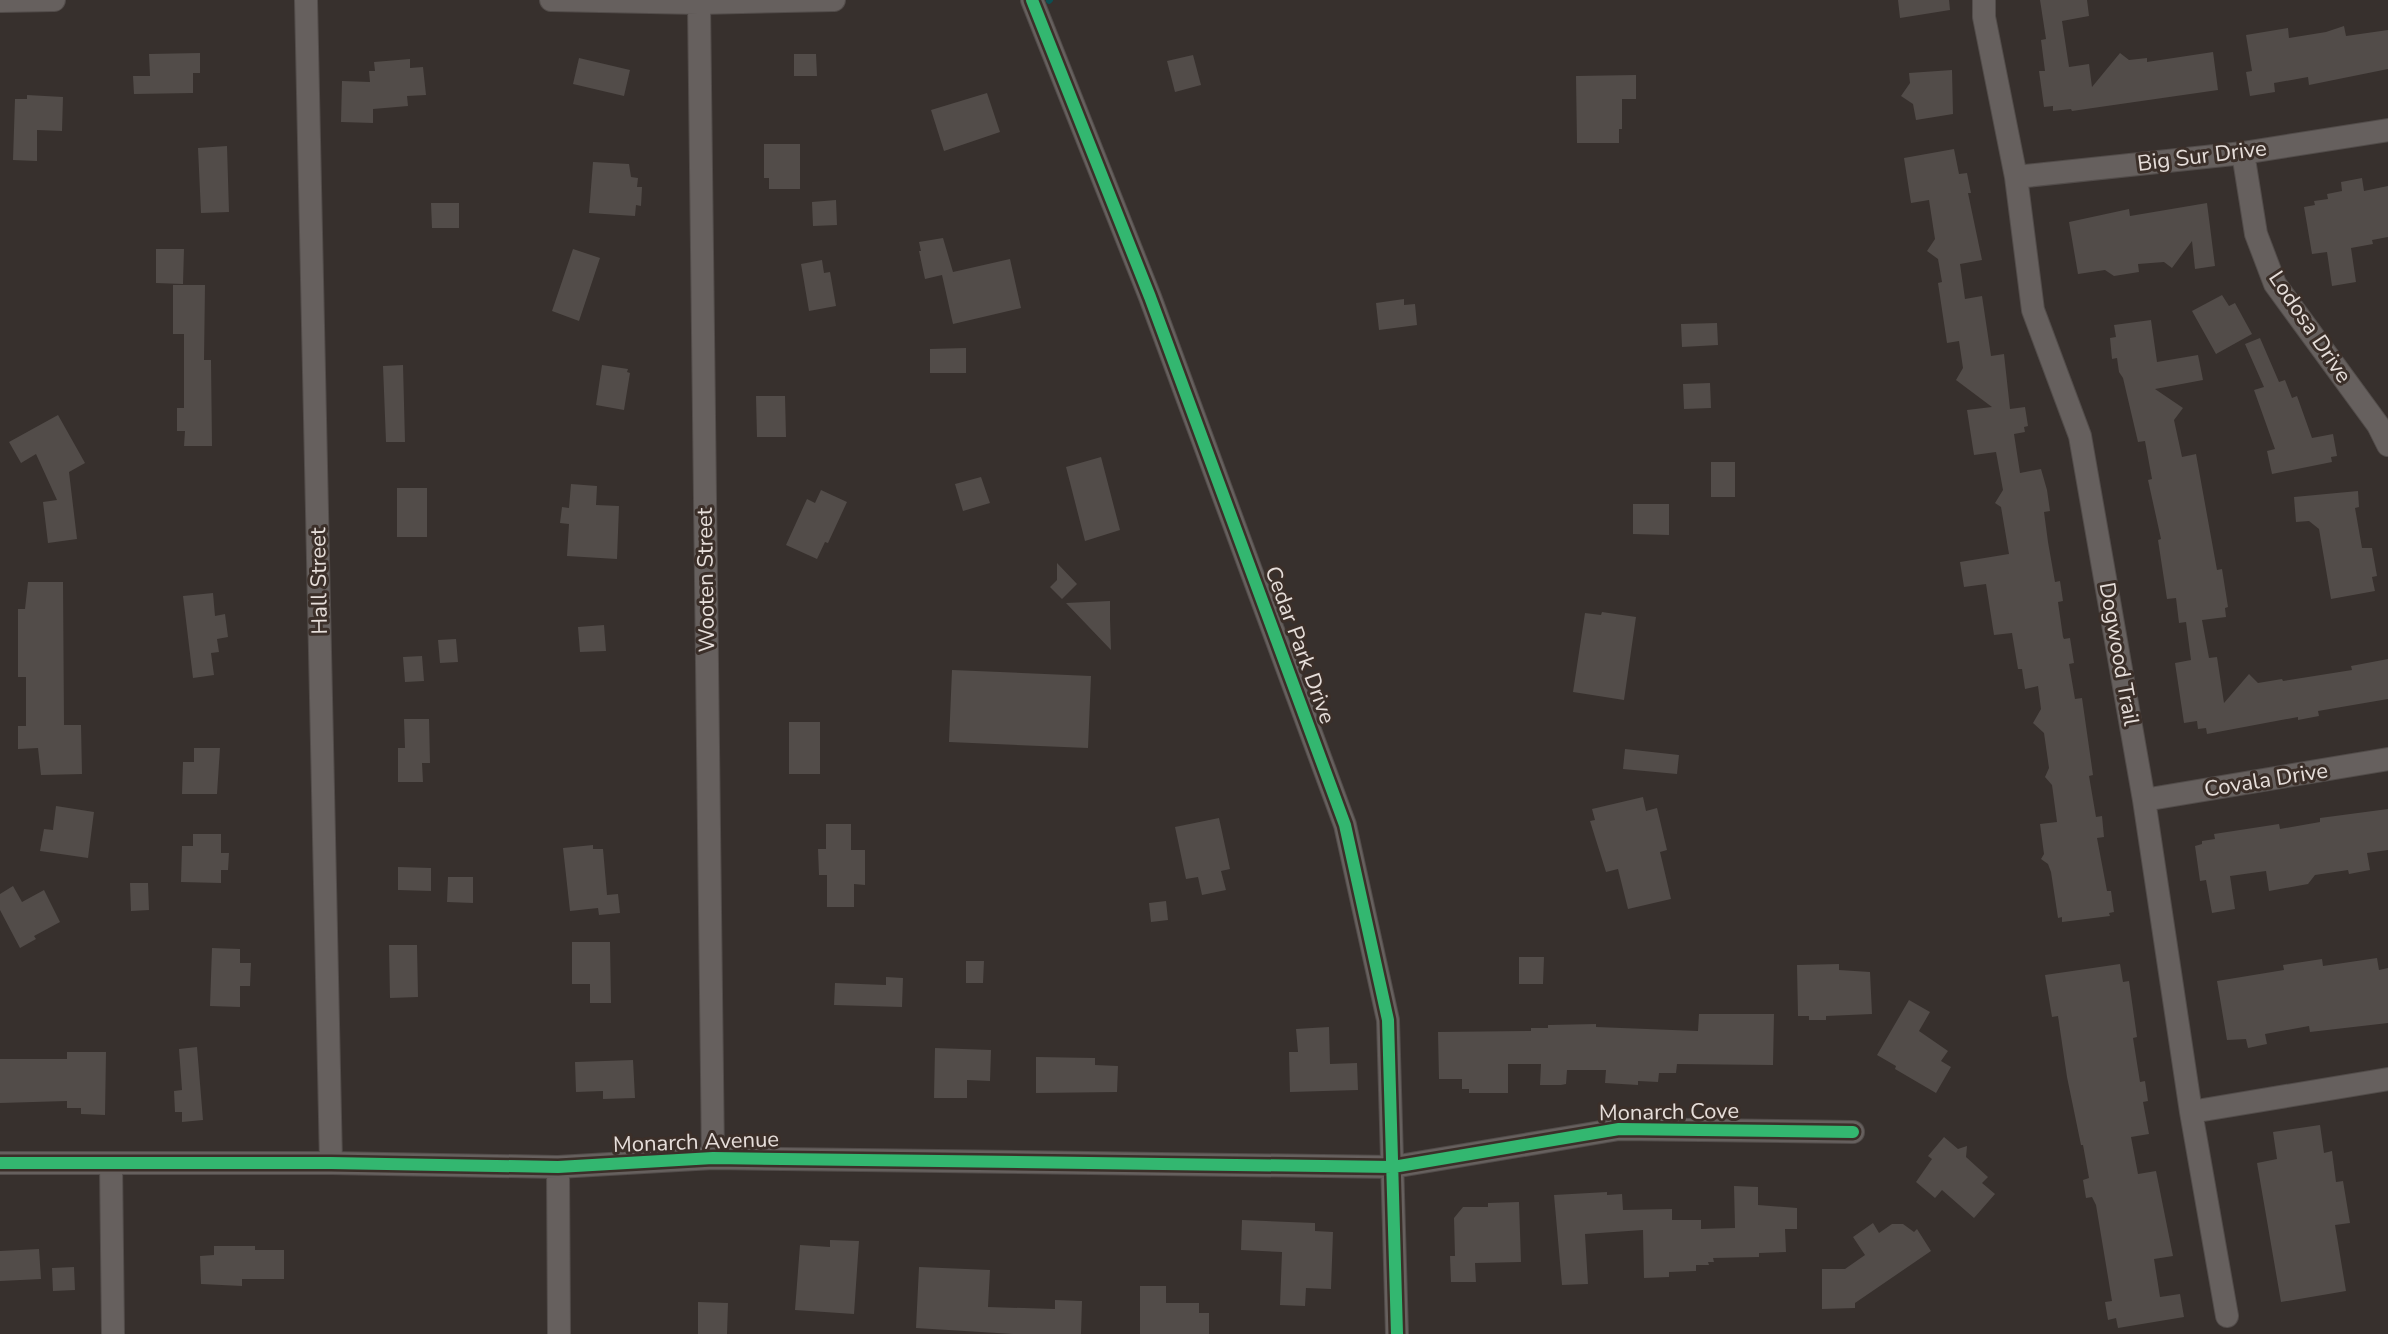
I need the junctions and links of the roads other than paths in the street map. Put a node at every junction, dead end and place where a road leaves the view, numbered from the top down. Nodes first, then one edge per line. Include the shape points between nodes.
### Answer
1 (54, 0) edge
2 (306, 0) edge
3 (551, 0) edge
4 (834, 0) edge
5 (1032, 0) edge
6 (1984, 0) edge
7 (0, 1) edge
8 (699, 3) junction
9 (2388, 130) edge
10 (2243, 153) junction
11 (2016, 177) junction
12 (2388, 445) edge
13 (2388, 759) edge
14 (2144, 800) junction
15 (2388, 1079) edge
16 (2191, 1112) junction
17 (1853, 1132) dead end
18 (713, 1158) junction
19 (0, 1163) edge
20 (331, 1163) junction
21 (111, 1164) junction
22 (558, 1167) junction
23 (1393, 1167) junction
24 (2227, 1316) dead end
25 (113, 1334) edge
26 (559, 1334) edge
27 (1397, 1334) edge

1 - 7 street
2 - 20 street, Hall Street
3 - 8 street
4 - 8 street
5 - 23 street, Cedar Park Drive via 1150,297 1345,825 1388,1020
6 - 11 street, Dogwood Trail
8 - 18 street, Wooten Street
9 - 10 street, Big Sur Drive
10 - 11 street, Big Sur Drive
10 - 12 street, Lodosa Drive via 2256,234 2275,284
11 - 14 street, Dogwood Trail via 2033,310 2080,436
13 - 14 street, Covala Drive
14 - 16 street, Dogwood Trail
15 - 16 street
16 - 24 street, Dogwood Trail
17 - 23 street, Monarch Cove via 1619,1129
18 - 22 street, Monarch Avenue
18 - 23 street, Monarch Avenue
19 - 21 street, Monarch Avenue
20 - 21 street, Monarch Avenue
20 - 22 street, Monarch Avenue
21 - 25 street
22 - 26 street
23 - 27 street, Cedar Park Drive

